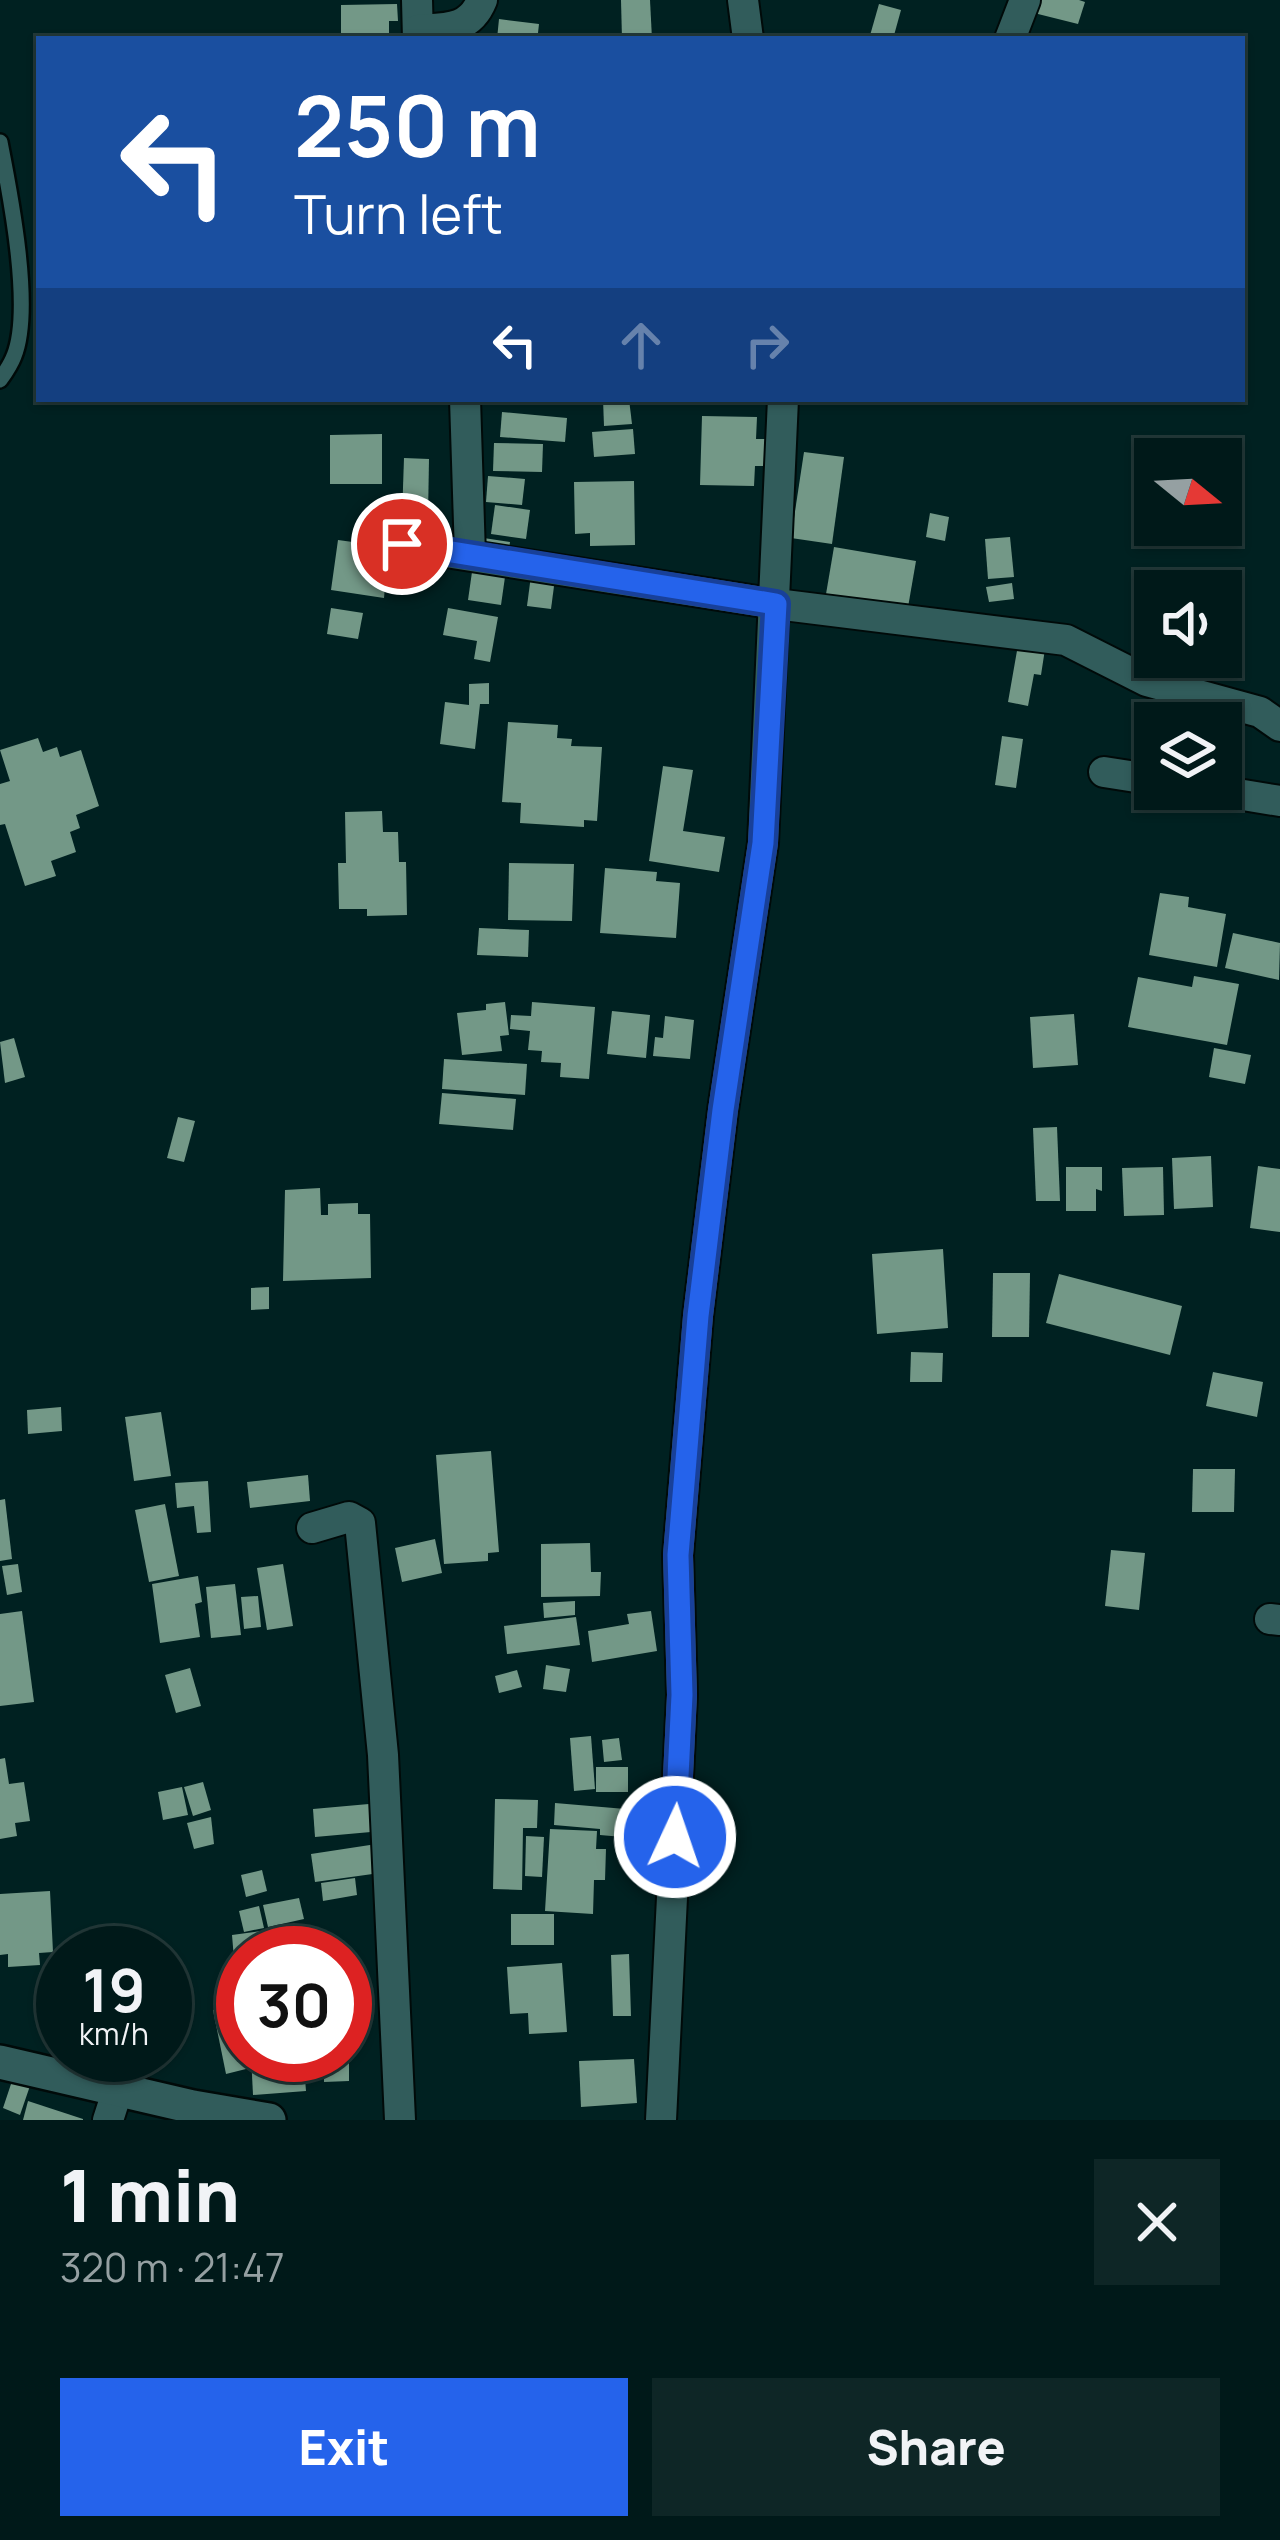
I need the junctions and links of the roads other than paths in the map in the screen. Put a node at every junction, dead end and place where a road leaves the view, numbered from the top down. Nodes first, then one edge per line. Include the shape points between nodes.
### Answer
1 (482, 0) edge
2 (743, 0) edge
3 (1025, 0) edge
4 (418, 23) edge
5 (748, 36) edge
6 (1011, 36) edge
7 (0, 142) edge
8 (0, 380) edge
9 (465, 402) edge
10 (783, 402) edge
11 (402, 544) dead end
12 (470, 555) junction
13 (776, 604) junction
14 (1280, 725) edge
15 (1104, 772) dead end
16 (1134, 777) edge
17 (1242, 795) edge
18 (1280, 801) edge
19 (312, 1528) dead end
20 (0, 2062) edge
21 (113, 2104) edge
22 (269, 2120) edge
23 (400, 2120) edge
24 (661, 2120) edge

1 - 4 street via 460,26
2 - 5 street
3 - 6 street
7 - 8 lane via 20,308 16,354
9 - 12 street
10 - 13 street
11 - 12 street
12 - 13 street
13 - 14 street via 1066,640 1147,681 1260,712
13 - 24 street via 763,843 717,1156 680,1532 682,1695
15 - 16 street
17 - 18 street
19 - 23 street via 349,1517 360,1523 383,1755
20 - 21 street
21 - 22 street

